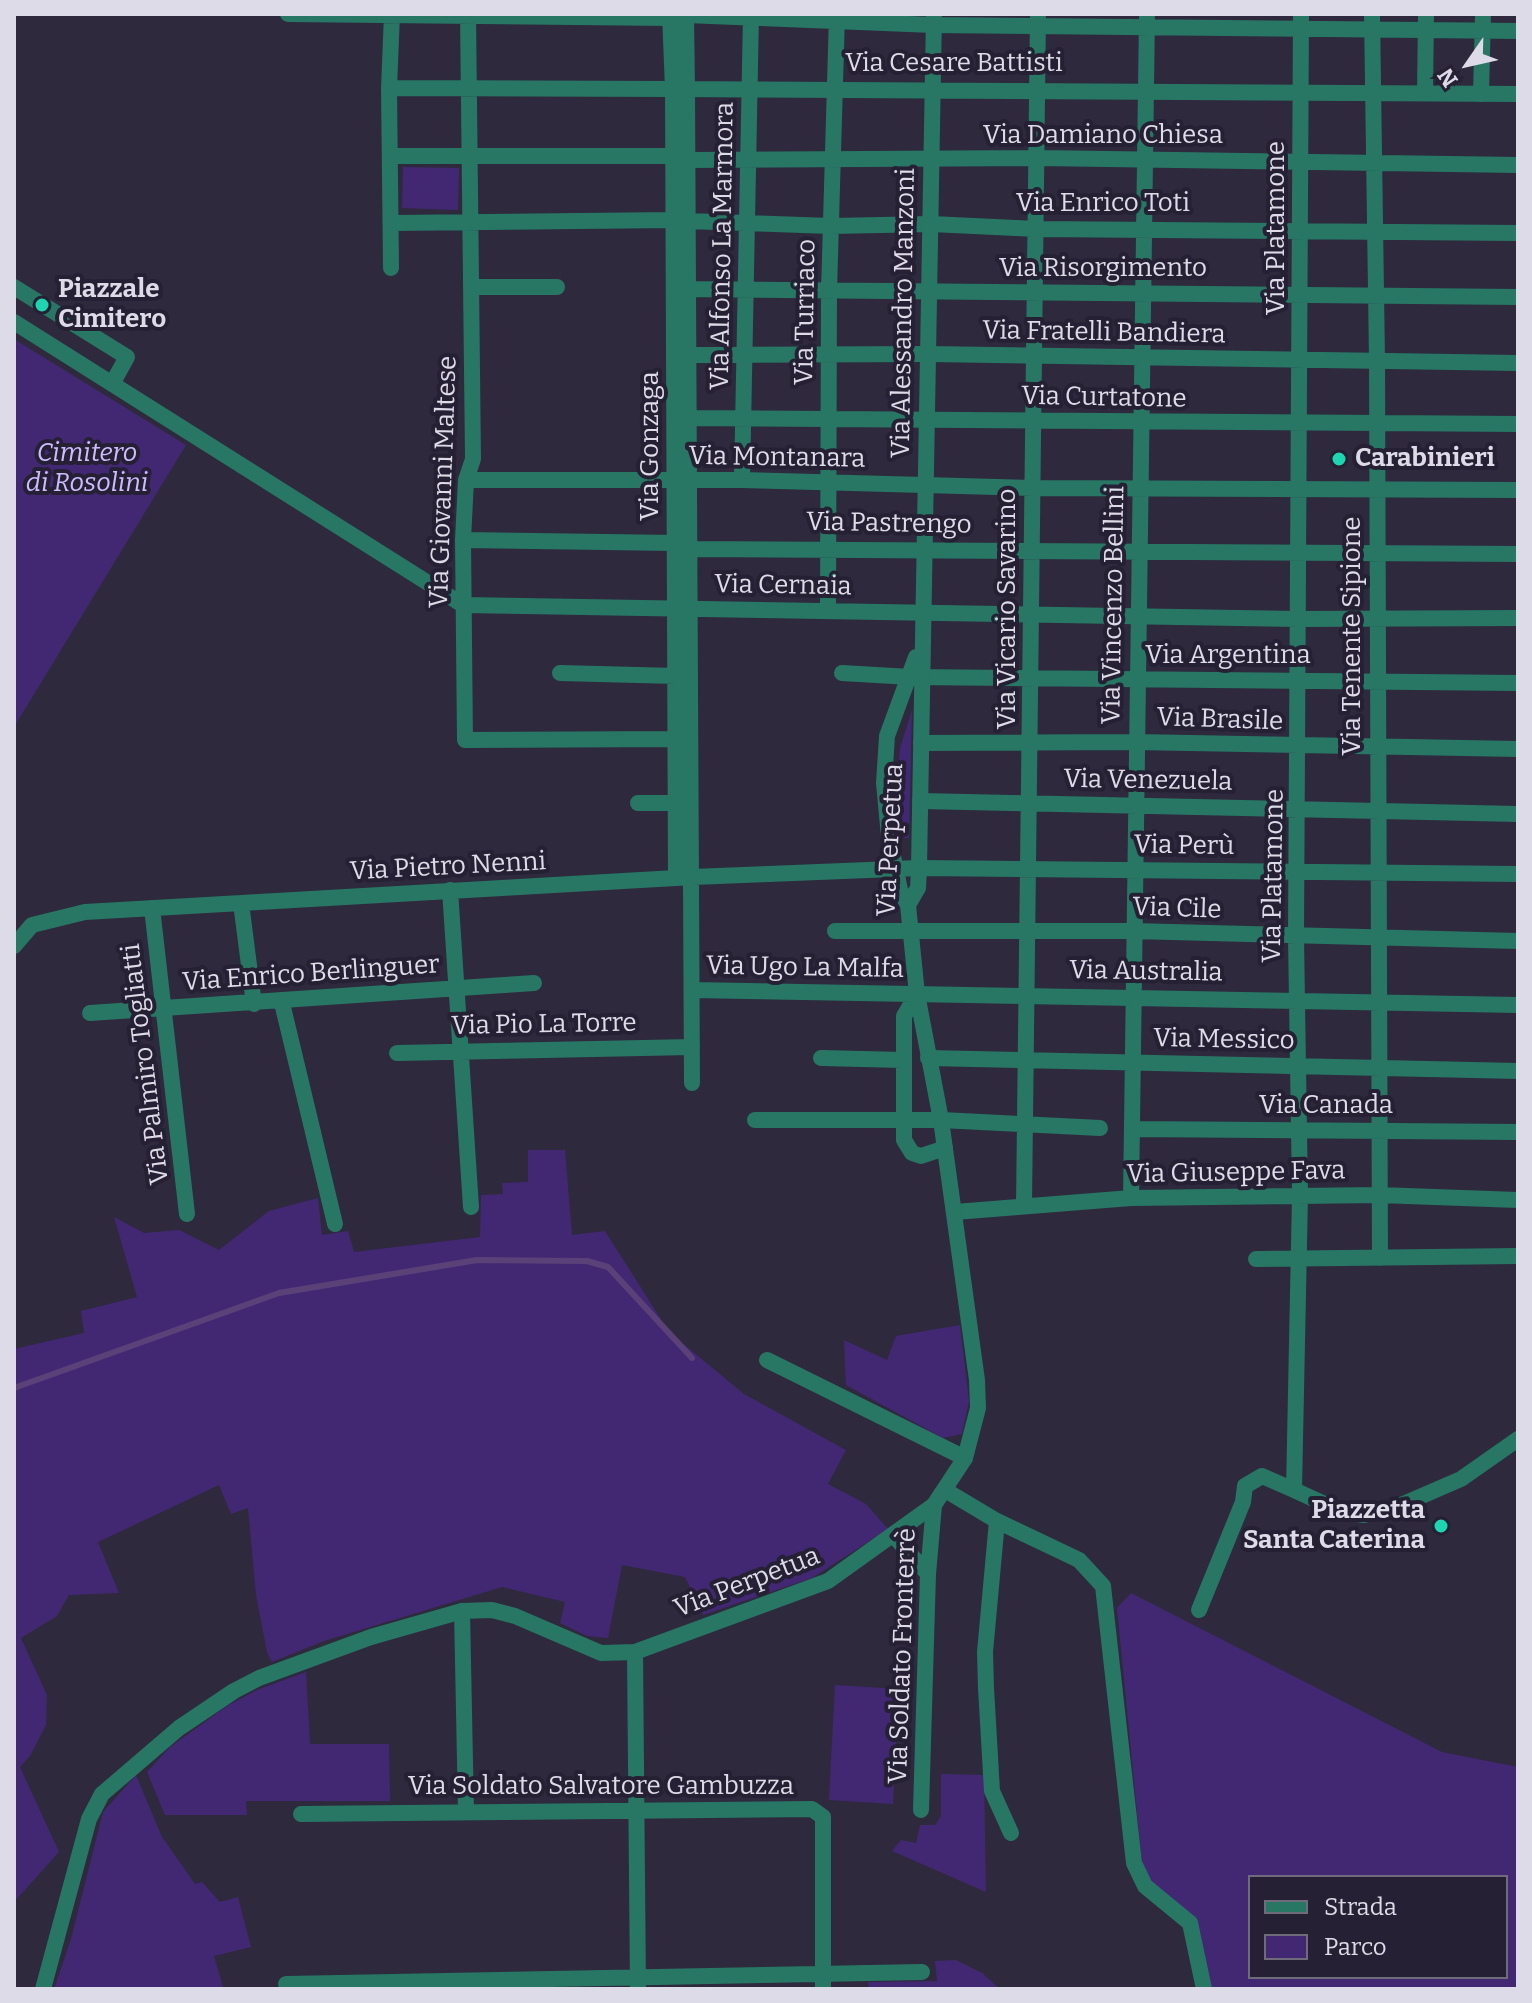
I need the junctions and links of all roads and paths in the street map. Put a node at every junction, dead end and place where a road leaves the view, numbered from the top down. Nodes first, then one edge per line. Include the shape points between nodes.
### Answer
1 (288, 14) edge
2 (392, 15) edge
3 (468, 15) edge
4 (678, 15) edge
5 (751, 16) edge
6 (837, 18) edge
7 (934, 19) edge
8 (1038, 20) edge
9 (1147, 20) edge
10 (1300, 21) edge
11 (1372, 22) edge
12 (1426, 22) edge
13 (1483, 22) edge
14 (1518, 31) edge
15 (470, 86) junction
16 (389, 88) junction
17 (834, 88) junction
18 (1038, 88) junction
19 (680, 89) junction
20 (750, 90) junction
21 (932, 90) junction
22 (1147, 90) junction
23 (1301, 92) junction
24 (1373, 92) junction
25 (1425, 93) junction
26 (1481, 94) junction
27 (1518, 94) edge
28 (470, 154) junction
29 (391, 156) junction
30 (680, 158) junction
31 (1039, 158) junction
32 (748, 159) junction
33 (833, 159) junction
34 (1146, 159) junction
35 (931, 160) junction
36 (1303, 162) junction
37 (1373, 164) junction
38 (1518, 165) edge
39 (681, 220) junction
40 (471, 221) junction
41 (747, 222) junction
42 (392, 223) junction
43 (931, 224) junction
44 (831, 226) junction
45 (1144, 228) junction
46 (1037, 229) junction
47 (1301, 230) junction
48 (1374, 231) junction
49 (1518, 233) edge
50 (391, 268) dead end
51 (14, 287) edge
52 (471, 287) junction
53 (557, 287) dead end
54 (681, 289) junction
55 (745, 289) junction
56 (829, 291) junction
57 (929, 292) junction
58 (1035, 292) junction
59 (1142, 294) junction
60 (1300, 294) junction
61 (1375, 296) junction
62 (1518, 297) edge
63 (14, 322) edge
64 (929, 354) junction
65 (689, 355) junction
66 (744, 355) junction
67 (831, 355) junction
68 (1035, 357) junction
69 (1140, 359) junction
70 (1377, 360) junction
71 (1300, 361) junction
72 (1518, 363) edge
73 (112, 384) junction
74 (689, 418) junction
75 (743, 418) junction
76 (927, 419) junction
77 (828, 420) junction
78 (1034, 422) junction
79 (1141, 423) junction
80 (1299, 424) junction
81 (1376, 424) junction
82 (1518, 424) edge
83 (682, 479) junction
84 (466, 480) junction
85 (742, 480) junction
86 (829, 484) junction
87 (926, 484) junction
88 (1140, 487) junction
89 (1033, 488) junction
90 (1298, 488) junction
91 (1376, 490) junction
92 (1518, 490) edge
93 (463, 540) junction
94 (683, 546) junction
95 (827, 547) junction
96 (1033, 549) junction
97 (924, 550) junction
98 (1139, 550) junction
99 (1376, 552) junction
100 (1298, 553) junction
101 (1518, 554) edge
102 (463, 605) junction
103 (683, 608) junction
104 (828, 610) junction
105 (922, 613) junction
106 (1031, 614) junction
107 (1137, 616) junction
108 (1376, 618) junction
109 (1518, 618) edge
110 (1298, 619) junction
111 (560, 673) dead end
112 (842, 673) dead end
113 (676, 676) junction
114 (915, 677) junction
115 (1030, 678) junction
116 (1140, 680) junction
117 (1300, 681) junction
118 (1377, 681) junction
119 (1518, 683) edge
120 (676, 739) junction
121 (1135, 742) junction
122 (921, 743) junction
123 (1031, 743) junction
124 (1299, 746) junction
125 (1378, 748) junction
126 (1518, 749) edge
127 (920, 801) junction
128 (638, 803) dead end
129 (676, 803) junction
130 (1030, 803) junction
131 (1135, 805) junction
132 (1298, 809) junction
133 (1378, 812) junction
134 (1518, 814) edge
135 (896, 868) junction
136 (919, 868) junction
137 (1027, 869) junction
138 (1134, 869) junction
139 (1298, 873) junction
140 (1377, 874) junction
141 (1518, 874) edge
142 (685, 878) junction
143 (450, 890) junction
144 (241, 903) junction
145 (908, 905) junction
146 (152, 908) junction
147 (1027, 930) junction
148 (835, 931) dead end
149 (910, 931) junction
150 (1133, 931) junction
151 (1296, 937) junction
152 (1379, 939) junction
153 (1518, 941) edge
154 (14, 946) edge
155 (534, 983) dead end
156 (457, 988) junction
157 (692, 990) junction
158 (917, 994) junction
159 (1026, 994) junction
160 (1132, 996) junction
161 (1297, 1000) junction
162 (1378, 1001) junction
163 (282, 1003) junction
164 (254, 1004) junction
165 (1518, 1005) edge
166 (163, 1008) junction
167 (90, 1013) dead end
168 (692, 1047) junction
169 (462, 1049) junction
170 (397, 1053) dead end
171 (821, 1058) dead end
172 (928, 1058) junction
173 (903, 1060) junction
174 (1025, 1060) junction
175 (1132, 1061) junction
176 (1298, 1066) junction
177 (1378, 1066) junction
178 (1518, 1071) edge
179 (692, 1083) dead end
180 (755, 1120) dead end
181 (941, 1120) junction
182 (902, 1121) junction
183 (1025, 1124) junction
184 (1100, 1128) dead end
185 (1133, 1129) junction
186 (1380, 1129) junction
187 (1298, 1130) junction
188 (1518, 1132) edge
189 (945, 1148) junction
190 (1300, 1195) junction
191 (1379, 1195) junction
192 (1131, 1198) junction
193 (1518, 1200) edge
194 (1024, 1205) junction
195 (471, 1207) dead end
196 (955, 1212) junction
197 (187, 1214) dead end
198 (335, 1224) dead end
199 (1518, 1256) edge
200 (1380, 1258) junction
201 (1256, 1259) dead end
202 (1300, 1259) junction
203 (767, 1360) dead end
204 (1518, 1439) edge
205 (965, 1458) junction
206 (945, 1490) junction
207 (1294, 1490) junction
208 (934, 1505) junction
209 (997, 1521) junction
210 (894, 1536) junction
211 (928, 1574) junction
212 (1199, 1610) dead end
213 (462, 1611) junction
214 (635, 1652) junction
215 (635, 1810) junction
216 (921, 1810) dead end
217 (466, 1812) junction
218 (301, 1814) dead end
219 (1011, 1833) dead end
220 (922, 1972) dead end
221 (823, 1981) edge
222 (638, 1983) edge
223 (286, 1984) dead end
224 (43, 1989) edge
225 (1204, 1989) edge

1 - 2 street
2 - 3 street
2 - 16 street
3 - 4 street
3 - 15 street, Via Giovanni Maltese
4 - 5 street
4 - 19 street, Via Gonzaga
5 - 6 street
5 - 20 street, Via Alfonso La Marmora
6 - 7 street
6 - 17 street, Via Turriaco
7 - 8 street
7 - 21 street, Via Alessandro Manzoni
8 - 9 street
8 - 18 street, Via Vicario Savarino
9 - 10 street
9 - 22 street, Via Vincenzo Bellini
10 - 11 street
10 - 23 street, Via Platamone
11 - 12 street
11 - 24 street, Via Tenente Sipione
12 - 13 street
12 - 25 street
13 - 14 street
13 - 26 street
15 - 16 street, Via Cesare Battisti
15 - 19 street, Via Cesare Battisti
15 - 28 street, Via Giovanni Maltese
16 - 29 street
17 - 20 street, Via Cesare Battisti
17 - 21 street, Via Cesare Battisti
17 - 33 street, Via Turriaco
18 - 21 street, Via Cesare Battisti
18 - 22 street, Via Cesare Battisti
18 - 31 street, Via Vicario Savarino
19 - 20 street, Via Cesare Battisti
19 - 30 street, Via Gonzaga
20 - 32 street, Via Alfonso La Marmora
21 - 35 street, Via Alessandro Manzoni
22 - 23 street, Via Cesare Battisti
22 - 34 street, Via Vincenzo Bellini
23 - 24 street, Via Cesare Battisti
23 - 36 street, Via Platamone
24 - 25 street, Via Cesare Battisti
24 - 37 street, Via Tenente Sipione
25 - 26 street, Via Cesare Battisti
26 - 27 street, Via Cesare Battisti
28 - 29 street, Via Damiano Chiesa
28 - 30 street, Via Damiano Chiesa
28 - 40 street, Via Giovanni Maltese
29 - 42 street
30 - 32 street, Via Damiano Chiesa
30 - 39 street, Via Gonzaga
31 - 34 street, Via Damiano Chiesa
31 - 35 street, Via Damiano Chiesa
31 - 46 street, Via Vicario Savarino
32 - 33 street, Via Damiano Chiesa
32 - 41 street, Via Alfonso La Marmora
33 - 35 street, Via Damiano Chiesa
33 - 44 street, Via Turriaco
34 - 36 street, Via Damiano Chiesa
34 - 45 street, Via Vincenzo Bellini
35 - 43 street, Via Alessandro Manzoni
36 - 37 street, Via Damiano Chiesa
36 - 47 street, Via Platamone
37 - 38 street, Via Damiano Chiesa
37 - 48 street, Via Tenente Sipione
39 - 40 street, Via Enrico Toti
39 - 41 street, Via Enrico Toti
39 - 54 street, Via Gonzaga
40 - 42 street, Via Enrico Toti
40 - 52 street, Via Giovanni Maltese
41 - 44 street, Via Enrico Toti
41 - 55 street, Via Alfonso La Marmora
42 - 50 street
43 - 44 street, Via Enrico Toti
43 - 46 street, Via Enrico Toti
43 - 57 street, Via Alessandro Manzoni
44 - 56 street, Via Turriaco
45 - 46 street, Via Enrico Toti
45 - 47 street, Via Enrico Toti
45 - 59 street, Via Vincenzo Bellini
46 - 58 street, Via Vicario Savarino
47 - 48 street, Via Enrico Toti
47 - 60 street, Via Platamone
48 - 49 street, Via Enrico Toti
48 - 61 street, Via Tenente Sipione
51 - 73 street via 127,357
52 - 53 street
52 - 84 street, Via Giovanni Maltese via 473,459
54 - 55 street, Via Risorgimento
54 - 65 street, Via Gonzaga
54 - 83 street, Via Gonzaga
55 - 56 street, Via Risorgimento
55 - 66 street, Via Alfonso La Marmora
56 - 57 street, Via Risorgimento
56 - 67 street, Via Turriaco
57 - 58 street, Via Risorgimento
57 - 64 street, Via Alessandro Manzoni
58 - 59 street, Via Risorgimento
58 - 68 street, Via Vicario Savarino
59 - 60 street, Via Risorgimento
59 - 69 street, Via Vincenzo Bellini
60 - 61 street, Via Risorgimento
60 - 71 street, Via Platamone
61 - 62 street, Via Risorgimento
61 - 70 street, Via Tenente Sipione
63 - 73 street
64 - 67 street, Via Fratelli Bandiera
64 - 68 street, Via Fratelli Bandiera
64 - 76 street, Via Alessandro Manzoni
65 - 66 street, Via Fratelli Bandiera
65 - 74 street, Via Gonzaga
66 - 67 street, Via Fratelli Bandiera
66 - 75 street, Via Alfonso La Marmora
67 - 77 street, Via Turriaco
68 - 69 street, Via Fratelli Bandiera
68 - 78 street, Via Vicario Savarino
69 - 71 street, Via Fratelli Bandiera
69 - 79 street, Via Vincenzo Bellini
70 - 71 street, Via Fratelli Bandiera
70 - 72 street, Via Fratelli Bandiera
70 - 81 street, Via Tenente Sipione
71 - 80 street, Via Platamone
73 - 102 street
74 - 75 street, Via Curtatone
74 - 83 street, Via Gonzaga
75 - 77 street, Via Curtatone
75 - 85 street, Via Alfonso La Marmora
76 - 77 street, Via Curtatone
76 - 78 street, Via Curtatone
76 - 87 street, Via Alessandro Manzoni
77 - 86 street, Via Turriaco
78 - 79 street, Via Curtatone
78 - 89 street, Via Vicario Savarino
79 - 80 street, Via Curtatone
79 - 88 street, Via Vincenzo Bellini
80 - 81 street, Via Curtatone
80 - 90 street, Via Platamone
81 - 82 street, Via Curtatone
81 - 91 street, Via Tenente Sipione
83 - 84 street, Via Montanara
83 - 85 street, Via Montanara
83 - 94 street, Via Gonzaga
84 - 93 street, Via Giovanni Maltese
85 - 86 street, Via Montanara
86 - 87 street, Via Montanara
86 - 95 street, Via Turriaco
87 - 89 street, Via Montanara
87 - 97 street, Via Alessandro Manzoni
88 - 89 street, Via Montanara
88 - 90 street, Via Montanara
88 - 98 street, Via Vincenzo Bellini
89 - 96 street, Via Vicario Savarino
90 - 91 street, Via Montanara
90 - 100 street, Via Platamone
91 - 92 street, Via Montanara
91 - 99 street, Via Tenente Sipione
93 - 94 street, Via Pastrengo
93 - 102 street, Via Giovanni Maltese
94 - 95 street, Via Pastrengo
94 - 103 street, Via Gonzaga
95 - 97 street, Via Pastrengo
95 - 104 street, Via Turriaco
96 - 97 street, Via Pastrengo
96 - 98 street, Via Pastrengo
96 - 106 street, Via Vicario Savarino
97 - 105 street, Via Alessandro Manzoni
98 - 100 street, Via Pastrengo
98 - 107 street, Via Vincenzo Bellini
99 - 100 street, Via Pastrengo
99 - 101 street, Via Pastrengo
99 - 108 street, Via Tenente Sipione
100 - 110 street, Via Platamone
102 - 103 street, Via Cernaia
102 - 120 street, Via Giovanni Maltese via 465,740
103 - 104 street, Via Cernaia
103 - 113 street, Via Gonzaga
103 - 142 street, Via Gonzaga
104 - 105 street, Via Cernaia
105 - 106 street, Via Cernaia
105 - 114 street
106 - 107 street, Via Cernaia
106 - 115 street, Via Vicario Savarino
107 - 110 street, Via Cernaia
107 - 116 street, Via Vincenzo Bellini
108 - 109 street, Via Cernaia
108 - 110 street, Via Cernaia
108 - 118 street, Via Tenente Sipione
110 - 117 street, Via Platamone
111 - 113 street
112 - 114 street, Via Argentina
113 - 120 street, Via Gonzaga
114 - 115 street, Via Argentina
114 - 122 street, Via Perpetua
114 - 135 street via 887,736 884,783
115 - 116 street, Via Argentina
115 - 123 street, Via Vicario Savarino
116 - 117 street, Via Argentina
116 - 121 street, Via Vincenzo Bellini
117 - 118 street, Via Argentina
117 - 124 street, Via Platamone
118 - 119 street, Via Argentina
118 - 125 street, Via Tenente Sipione
120 - 129 street, Via Gonzaga
121 - 123 street, Via Brasile
121 - 124 street, Via Brasile
121 - 131 street, Via Vincenzo Bellini
122 - 123 street, Via Brasile
122 - 127 street, Via Perpetua
123 - 130 street, Via Vicario Savarino
124 - 125 street, Via Brasile
124 - 132 street, Via Platamone
125 - 126 street, Via Brasile
125 - 133 street, Via Tenente Sipione
127 - 130 street, Via Venezuela
127 - 136 street, Via Perpetua
128 - 129 street
129 - 142 street, Via Gonzaga
130 - 131 street, Via Venezuela
130 - 137 street, Via Vicario Savarino
131 - 132 street, Via Venezuela
131 - 138 street, Via Vincenzo Bellini
132 - 133 street, Via Venezuela
132 - 139 street, Via Platamone
133 - 134 street, Via Venezuela
133 - 140 street, Via Tenente Sipione
135 - 136 street, Via Perù
135 - 142 street, Via Pietro Nenni
135 - 145 street
136 - 137 street, Via Perù
136 - 145 street, Via Perpetua via 918,888
137 - 138 street, Via Perù
137 - 147 street, Via Vicario Savarino
138 - 139 street, Via Perù
138 - 150 street, Via Vincenzo Bellini
139 - 140 street, Via Perù
139 - 151 street, Via Platamone
140 - 141 street, Via Perù
140 - 152 street, Via Tenente Sipione
142 - 143 street, Via Pietro Nenni
142 - 157 street
143 - 144 street, Via Pietro Nenni
143 - 156 street
144 - 146 street, Via Pietro Nenni
144 - 164 street
145 - 149 street, Via Perpetua
146 - 154 street, Via Pietro Nenni via 52,918 32,925
146 - 166 street, Via Palmiro Togliatti
147 - 149 street, Via Cile
147 - 150 street, Via Cile
147 - 159 street, Via Vicario Savarino
148 - 149 street, Via Cile
149 - 158 street, Via Perpetua
150 - 151 street, Via Cile
150 - 160 street, Via Vincenzo Bellini
151 - 152 street, Via Cile
151 - 161 street, Via Platamone
152 - 153 street, Via Cile
152 - 162 street, Via Tenente Sipione
155 - 156 street, Via Enrico Berlinguer
156 - 163 street, Via Enrico Berlinguer
156 - 169 street
157 - 158 street, Via Ugo La Malfa
157 - 168 street
158 - 159 street, Via Australia
158 - 172 street, Via Perpetua
158 - 173 street via 904,1016
159 - 160 street, Via Australia
159 - 174 street, Via Vicario Savarino
160 - 161 street, Via Australia
160 - 175 street, Via Vincenzo Bellini
161 - 162 street, Via Australia
161 - 176 street, Via Platamone
162 - 165 street, Via Australia
162 - 177 street, Via Tenente Sipione
163 - 164 street, Via Enrico Berlinguer
163 - 198 street
164 - 166 street, Via Enrico Berlinguer
166 - 167 street, Via Enrico Berlinguer
166 - 197 street, Via Palmiro Togliatti
168 - 169 street, Via Pio La Torre
168 - 179 street
169 - 170 street, Via Pio La Torre
169 - 195 street
171 - 173 street
172 - 174 street, Via Messico
172 - 181 street, Via Perpetua
173 - 182 street
174 - 175 street, Via Messico
174 - 183 street, Via Vicario Savarino
175 - 176 street, Via Messico
175 - 185 street, Via Vincenzo Bellini
176 - 177 street, Via Messico
176 - 187 street, Via Platamone
177 - 178 street, Via Messico
177 - 186 street, Via Tenente Sipione
180 - 182 street
181 - 182 street
181 - 183 street
181 - 189 street, Via Perpetua
182 - 189 street via 912,1153 921,1156
183 - 184 street
183 - 194 street, Via Vicario Savarino
185 - 187 street, Via Canada
185 - 192 street, Via Vincenzo Bellini
186 - 187 street, Via Canada
186 - 188 street, Via Canada
186 - 191 street, Via Tenente Sipione
187 - 190 street, Via Platamone
189 - 196 street, Via Perpetua
190 - 191 street, Via Giuseppe Fava
190 - 192 street, Via Giuseppe Fava
190 - 202 street, Via Platamone
191 - 193 street, Via Giuseppe Fava
191 - 200 street, Via Tenente Sipione
192 - 194 street, Via Giuseppe Fava
194 - 196 street, Via Giuseppe Fava
196 - 205 street, Via Perpetua via 978,1394
199 - 200 street
200 - 202 street
201 - 202 street
202 - 207 street, Via Platamone
203 - 205 street
204 - 207 street via 1461,1479 1379,1512 1340,1511
205 - 206 street, Via Perpetua
206 - 208 street, Via Perpetua
206 - 209 street
207 - 212 street via 1262,1476 1245,1486
208 - 210 street, Via Perpetua
208 - 211 street, Via Soldato Fronterrè
209 - 219 street via 986,1688 992,1791
209 - 225 street via 1079,1560 1103,1586 1134,1863 1145,1886 1190,1923
210 - 211 street
210 - 214 street, Via Perpetua via 828,1581
211 - 216 street, Via Soldato Fronterrè
213 - 214 street, Via Perpetua via 515,1616 601,1653
213 - 217 street
213 - 224 street, Via Perpetua via 259,1678 179,1728 117,1778 89,1819
214 - 215 street
215 - 217 street, Via Soldato Salvatore Gambuzza
215 - 221 street, Via Soldato Salvatore Gambuzza via 812,1809 823,1817
215 - 222 street
217 - 218 street, Via Soldato Salvatore Gambuzza
220 - 221 street
221 - 222 street
222 - 223 street

